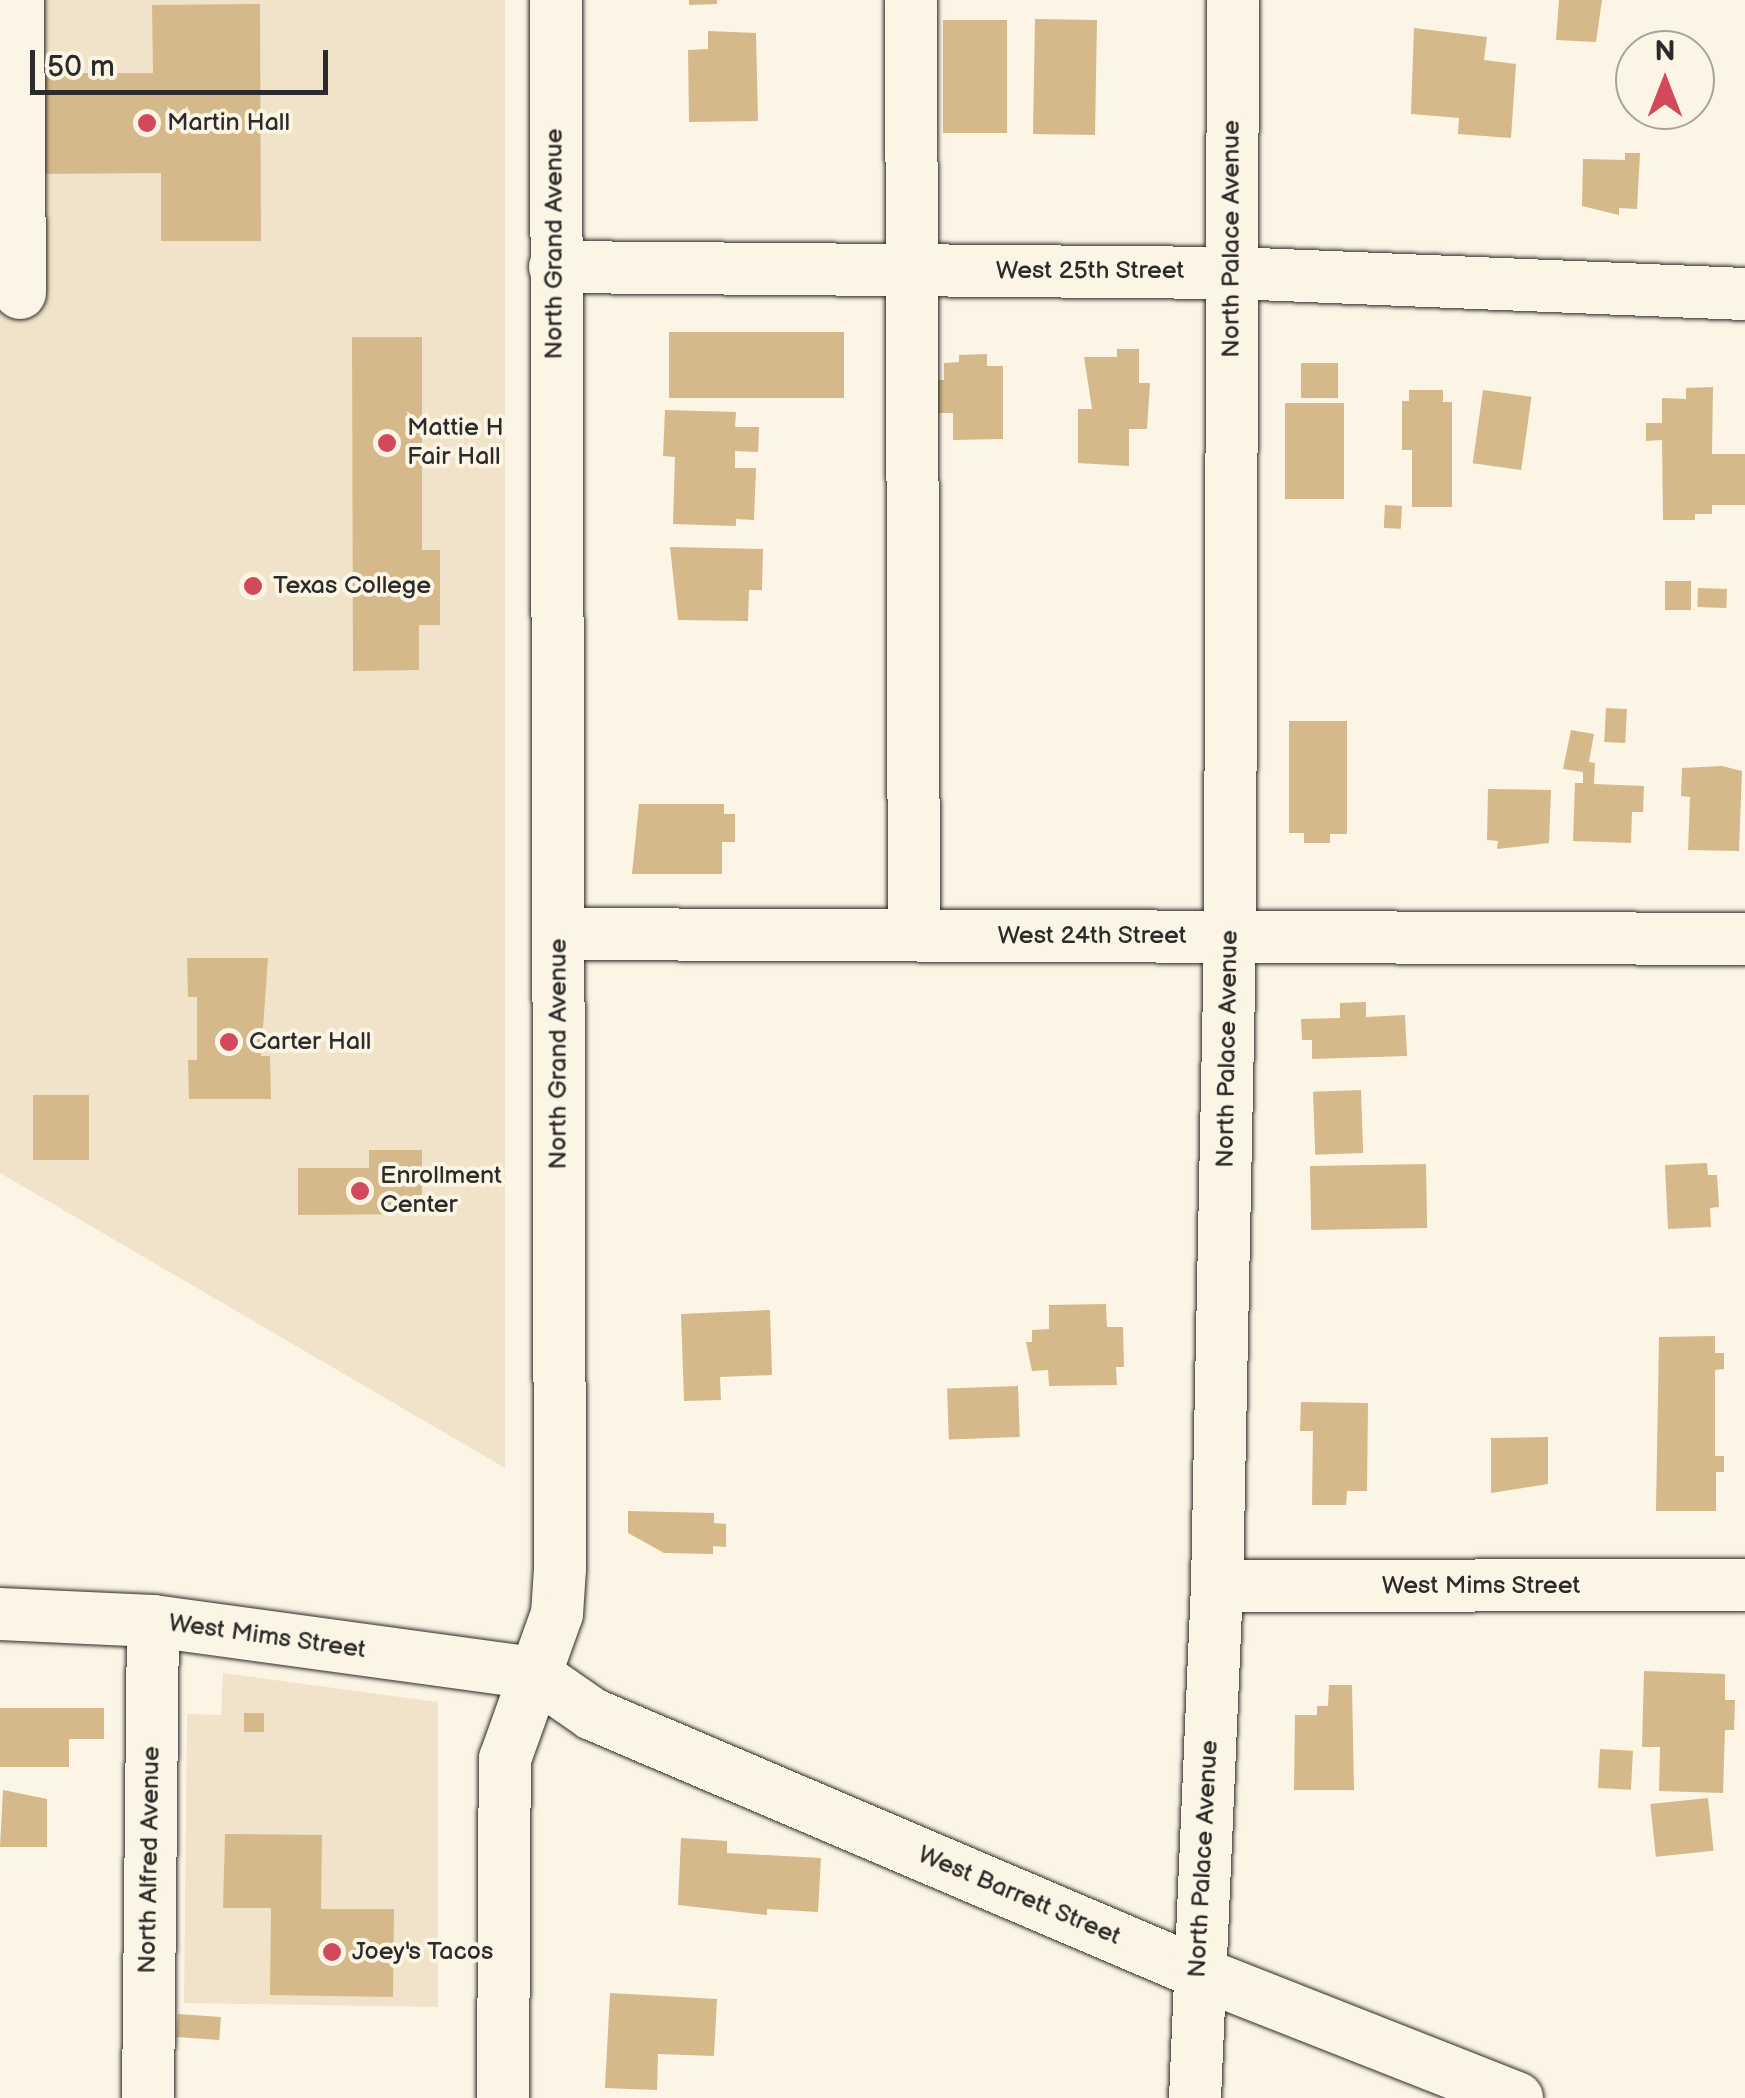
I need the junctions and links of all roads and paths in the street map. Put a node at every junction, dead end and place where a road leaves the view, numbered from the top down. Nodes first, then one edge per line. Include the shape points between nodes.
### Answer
1 (18, 0) edge
2 (556, 0) edge
3 (911, 0) edge
4 (1233, 0) edge
5 (554, 267) junction
6 (911, 270) junction
7 (1233, 272) junction
8 (20, 293) dead end
9 (1745, 294) edge
10 (559, 934) junction
11 (914, 935) junction
12 (1230, 936) junction
13 (1745, 940) edge
14 (1218, 1586) junction
15 (1745, 1586) edge
16 (0, 1614) edge
17 (153, 1621) junction
18 (533, 1673) junction
19 (1197, 1972) junction
20 (148, 2098) edge
21 (503, 2098) edge
22 (1195, 2098) edge
23 (1516, 2098) edge

1 - 8 street
2 - 5 street, North Grand Avenue
3 - 6 street
4 - 7 street, North Palace Avenue
5 - 6 street, West 25th Street
5 - 10 street, North Grand Avenue
6 - 7 street, West 25th Street
6 - 11 street
7 - 9 street, West 25th Street
7 - 12 street, North Palace Avenue
10 - 11 street, West 24th Street
10 - 18 street, North Grand Avenue via 560,1569 557,1614
11 - 12 street, West 24th Street
12 - 13 street, West 24th Street
12 - 14 street, North Palace Avenue
14 - 15 street, West Mims Street
14 - 19 street, North Palace Avenue
16 - 17 street, West Mims Street
17 - 18 street, West Mims Street
17 - 20 street, North Alfred Avenue
18 - 19 street, West Barrett Street via 592,1714
18 - 21 street, North Grand Avenue via 505,1759
19 - 22 street, North Palace Avenue
19 - 23 street, West Barrett Street

